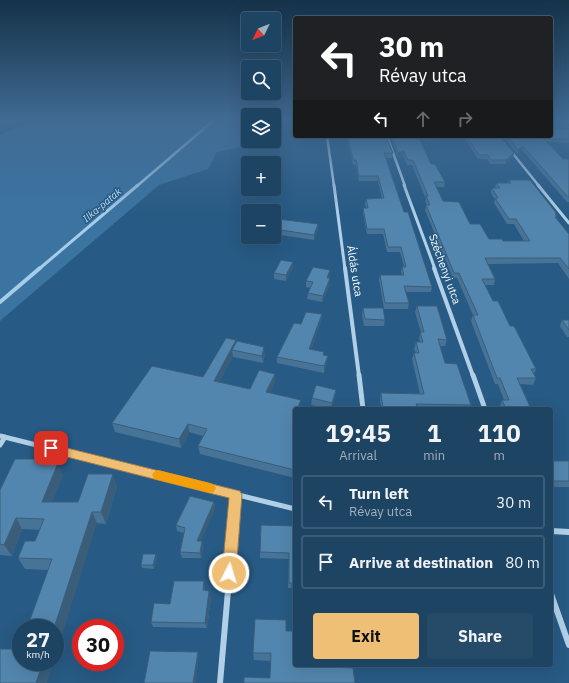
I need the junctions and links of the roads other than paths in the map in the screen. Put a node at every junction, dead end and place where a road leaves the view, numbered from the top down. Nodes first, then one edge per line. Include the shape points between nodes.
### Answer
1 (329, 152) edge
2 (393, 152) edge
3 (512, 152) edge
4 (569, 223) edge
5 (363, 407) edge
6 (484, 407) edge
7 (2, 436) edge
8 (0, 445) edge
9 (236, 495) junction
10 (293, 509) edge
11 (553, 532) edge
12 (569, 532) edge
13 (553, 600) edge
14 (569, 645) edge
15 (220, 683) edge

1 - 5 street, Áldás utca via 354,324
2 - 6 street, Széchenyi utca
3 - 4 street
7 - 8 street
7 - 9 street
9 - 10 street
9 - 15 street
11 - 12 street
13 - 14 street

